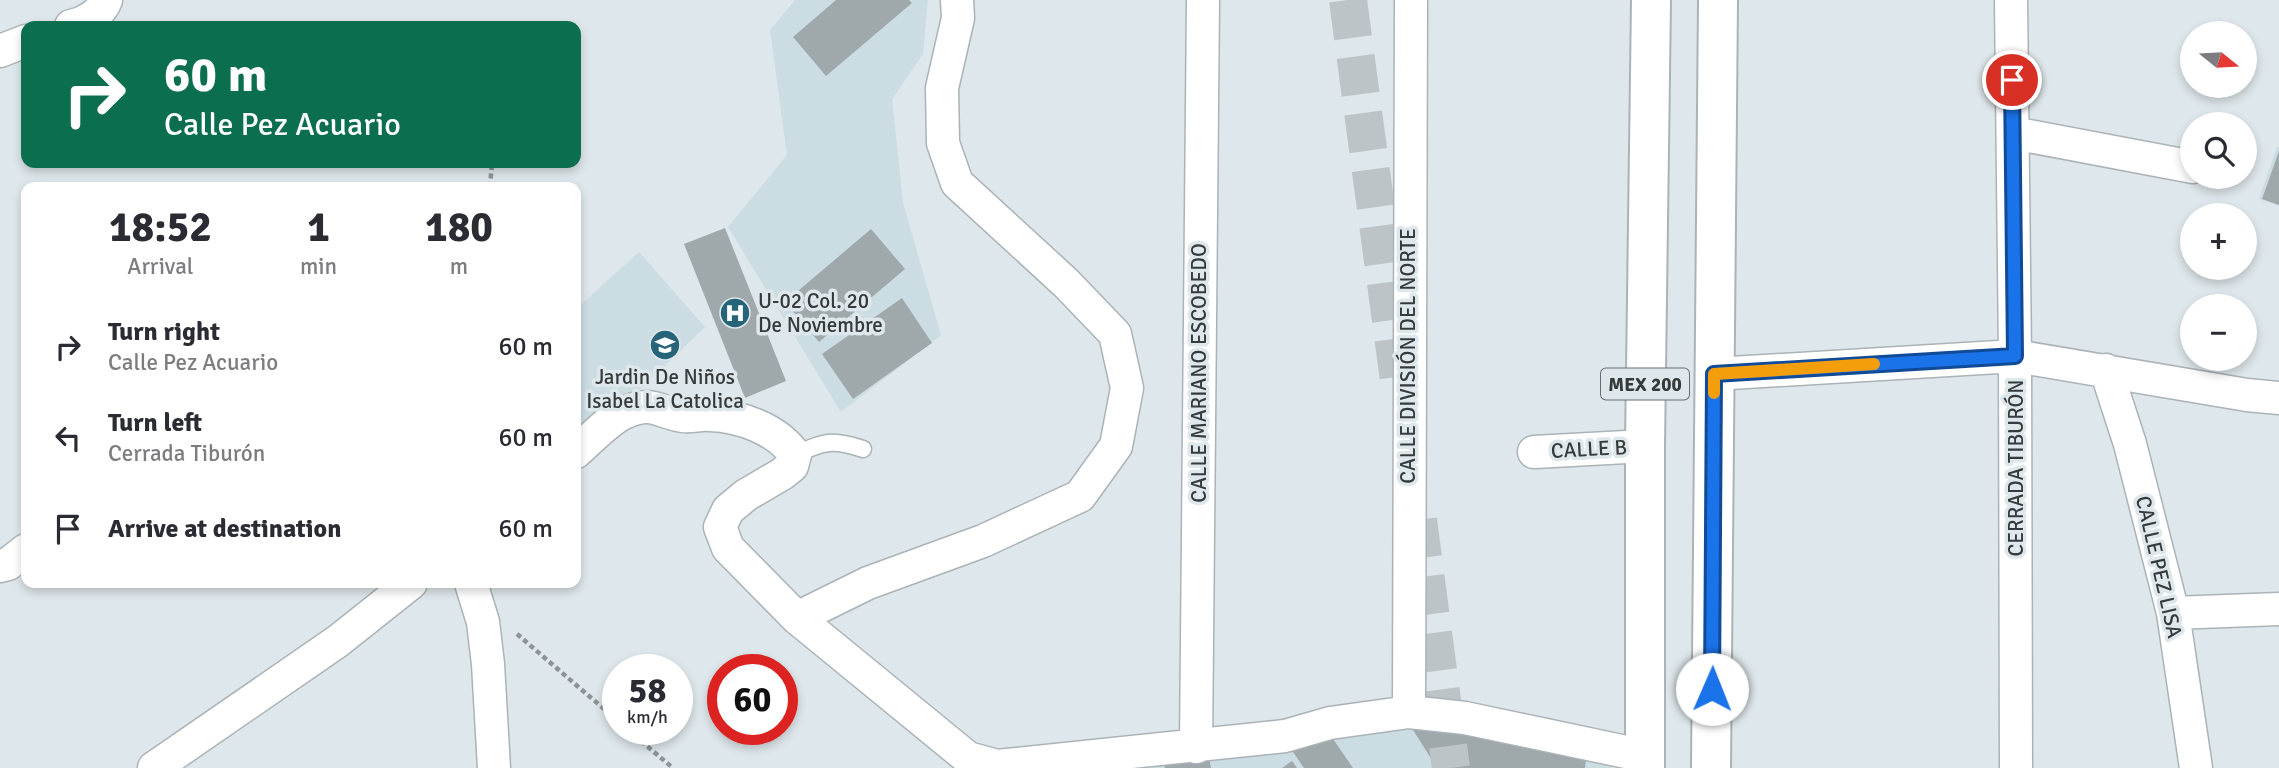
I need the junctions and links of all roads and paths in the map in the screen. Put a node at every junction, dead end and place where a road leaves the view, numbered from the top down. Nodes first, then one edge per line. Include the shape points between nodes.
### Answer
1 (106, 0) edge
2 (957, 0) edge
3 (1203, 0) edge
4 (1410, 0) edge
5 (1651, 0) edge
6 (1718, 0) edge
7 (2011, 0) edge
8 (85, 21) edge
9 (21, 43) edge
10 (0, 51) edge
11 (2013, 133) junction
12 (2180, 165) edge
13 (2015, 356) junction
14 (2106, 370) junction
15 (1714, 374) junction
16 (2279, 398) edge
17 (1644, 446) junction
18 (581, 448) edge
19 (863, 449) dead end
20 (1534, 452) dead end
21 (795, 455) junction
22 (21, 554) edge
23 (0, 566) edge
24 (405, 588) edge
25 (473, 588) edge
26 (2279, 608) edge
27 (2172, 613) junction
28 (797, 618) junction
29 (483, 622) junction
30 (602, 707) edge
31 (1409, 712) junction
32 (646, 745) edge
33 (1196, 747) junction
34 (1645, 762) edge
35 (154, 768) edge
36 (494, 768) edge
37 (673, 768) edge
38 (1711, 768) edge
39 (2016, 768) edge
40 (2196, 768) edge

1 - 8 street via 103,9
2 - 28 street via 958,18 942,88 943,143 957,183 1115,334 1127,388 1116,446 1080,496 983,541 868,583
3 - 33 street, CALLE MARIANO ESCOBEDO
4 - 31 street, CALLE DIVISIÓN DEL NORTE
5 - 17 main road, MEX 200
6 - 15 main road, MEX 200
7 - 11 street, CERRADA TIBURÓN
9 - 10 street
11 - 12 street
11 - 13 street, CERRADA TIBURÓN
13 - 14 street
13 - 15 street
13 - 39 street, CERRADA TIBURÓN
14 - 16 street
14 - 27 street, CALLE PEZ LISA via 2130,444
15 - 38 main road, MEX 200
17 - 20 street, CALLE B
17 - 34 main road, MEX 200
18 - 21 street via 625,412 649,405 682,416 742,421 787,443
19 - 21 lane via 841,442 815,445
21 - 28 street via 792,466 728,510 720,527 728,548
22 - 23 street
24 - 35 street via 338,641
25 - 29 street
26 - 27 street
27 - 40 street, CALLE PEZ LISA
28 - 33 street via 968,758 997,766
29 - 30 path via 515,633
29 - 36 street
31 - 33 street via 1330,723 1286,736
31 - 34 street via 1465,718
32 - 37 path

